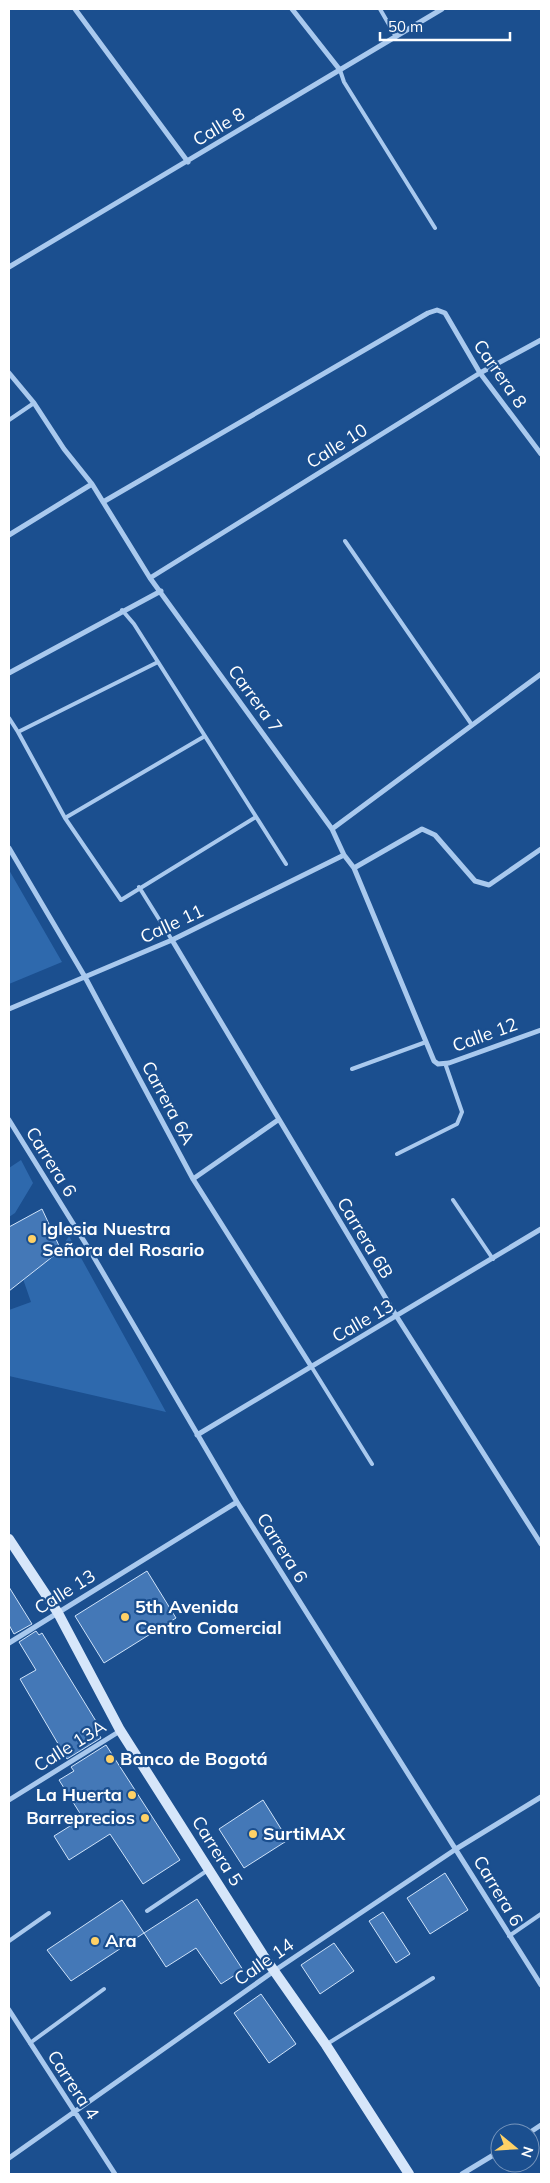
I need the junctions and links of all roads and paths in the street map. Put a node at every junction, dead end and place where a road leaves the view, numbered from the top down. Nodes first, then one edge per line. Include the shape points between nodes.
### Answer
1 (76, 9) edge
2 (292, 9) edge
3 (380, 9) edge
4 (442, 9) edge
5 (395, 35) junction
6 (340, 70) junction
7 (188, 162) junction
8 (436, 228) dead end
9 (9, 267) edge
10 (541, 340) edge
11 (9, 373) edge
12 (480, 374) junction
13 (34, 404) junction
14 (9, 420) edge
15 (541, 454) edge
16 (92, 484) junction
17 (102, 502) junction
18 (9, 535) edge
19 (345, 541) dead end
20 (150, 578) junction
21 (160, 591) junction
22 (122, 610) junction
23 (158, 662) junction
24 (9, 673) edge
25 (541, 674) edge
26 (9, 718) edge
27 (472, 726) junction
28 (18, 732) junction
29 (205, 736) junction
30 (256, 817) junction
31 (65, 818) junction
32 (332, 829) junction
33 (9, 848) edge
34 (541, 849) edge
35 (344, 855) junction
36 (286, 864) dead end
37 (354, 868) junction
38 (139, 887) junction
39 (172, 940) junction
40 (85, 977) junction
41 (9, 1009) edge
42 (541, 1030) edge
43 (426, 1042) junction
44 (438, 1064) joint
45 (445, 1064) junction
46 (352, 1069) dead end
47 (9, 1120) edge
48 (278, 1120) junction
49 (397, 1154) dead end
50 (193, 1179) junction
51 (453, 1200) dead end
52 (541, 1229) edge
53 (493, 1259) junction
54 (397, 1317) junction
55 (311, 1366) junction
56 (197, 1435) junction
57 (372, 1464) dead end
58 (237, 1502) junction
59 (9, 1539) edge
60 (541, 1544) edge
61 (58, 1613) junction
62 (9, 1643) edge
63 (120, 1730) junction
64 (541, 1797) edge
65 (9, 1800) edge
66 (456, 1849) junction
67 (210, 1869) junction
68 (147, 1911) dead end
69 (49, 1913) dead end
70 (541, 1914) edge
71 (509, 1936) junction
72 (9, 1941) edge
73 (274, 1971) junction
74 (433, 1978) dead end
75 (541, 1985) edge
76 (104, 1989) dead end
77 (9, 2010) edge
78 (30, 2043) junction
79 (326, 2045) junction
80 (74, 2113) junction
81 (490, 2157) edge
82 (9, 2158) edge
83 (114, 2174) edge
84 (409, 2174) edge
85 (462, 2174) edge

1 - 7 street
2 - 6 street
3 - 5 lane
4 - 5 street, Calle 8
5 - 6 street, Calle 8
6 - 7 street, Calle 8
6 - 8 lane via 344,82
7 - 9 street, Calle 8
10 - 12 street, Calle 10
11 - 13 street, Carrera 7
12 - 15 street, Carrera 8
12 - 17 street, Carrera 8 via 444,313 437,310 428,313
12 - 20 street, Calle 10
13 - 14 lane
13 - 16 street, Carrera 7
16 - 17 street, Carrera 7
16 - 18 street
17 - 20 street, Carrera 7
19 - 27 lane
20 - 21 street, Carrera 7
21 - 22 street
21 - 32 street, Carrera 7
22 - 23 lane
22 - 24 street
23 - 28 lane
23 - 29 lane
25 - 27 street
26 - 28 lane
27 - 32 street
28 - 31 lane
29 - 30 lane
29 - 31 lane
30 - 36 lane
30 - 38 lane
31 - 38 lane via 121,900
32 - 35 street, Carrera 7
33 - 40 street, Carrera 6A
34 - 37 street via 489,884 481,884 436,835 422,829
35 - 37 street, Carrera 7
35 - 39 street, Calle 11
37 - 43 street, Carrera 7
38 - 39 lane
39 - 40 street, Calle 11
39 - 48 street, Carrera 6B
40 - 41 street, Calle 11
40 - 50 street, Carrera 6A
42 - 45 street, Calle 12
43 - 44 street, Carrera 7
43 - 46 lane
44 - 45 street, Calle 12
45 - 49 lane via 462,1112 457,1124
47 - 56 street, Carrera 6 via 92,1254
48 - 50 street
48 - 54 street, Carrera 6B
50 - 55 street, Carrera 6A
51 - 53 lane
52 - 53 street, Calle 13
53 - 54 street, Calle 13
54 - 55 street, Calle 13
54 - 60 street, Carrera 6B
55 - 56 street, Calle 13
55 - 57 lane
56 - 58 street, Carrera 6
58 - 61 street, Calle 13
58 - 66 street, Carrera 6
59 - 61 main road, Carrera 5
61 - 62 street, Calle 13
61 - 63 main road, Carrera 5
63 - 65 street, Calle 13A
63 - 67 main road, Carrera 5
64 - 66 street, Calle 14
66 - 71 street, Carrera 6
66 - 73 street, Calle 14
67 - 68 lane
67 - 73 main road, Carrera 5
69 - 72 lane
70 - 71 lane
71 - 75 street, Carrera 6
73 - 79 main road, Carrera 5
73 - 80 street, Calle 14
74 - 79 lane
76 - 78 lane
77 - 78 street, Carrera 4
78 - 80 street, Carrera 4
79 - 84 main road, Carrera 5
80 - 82 street, Calle 14
80 - 83 street, Carrera 4
81 - 85 street

